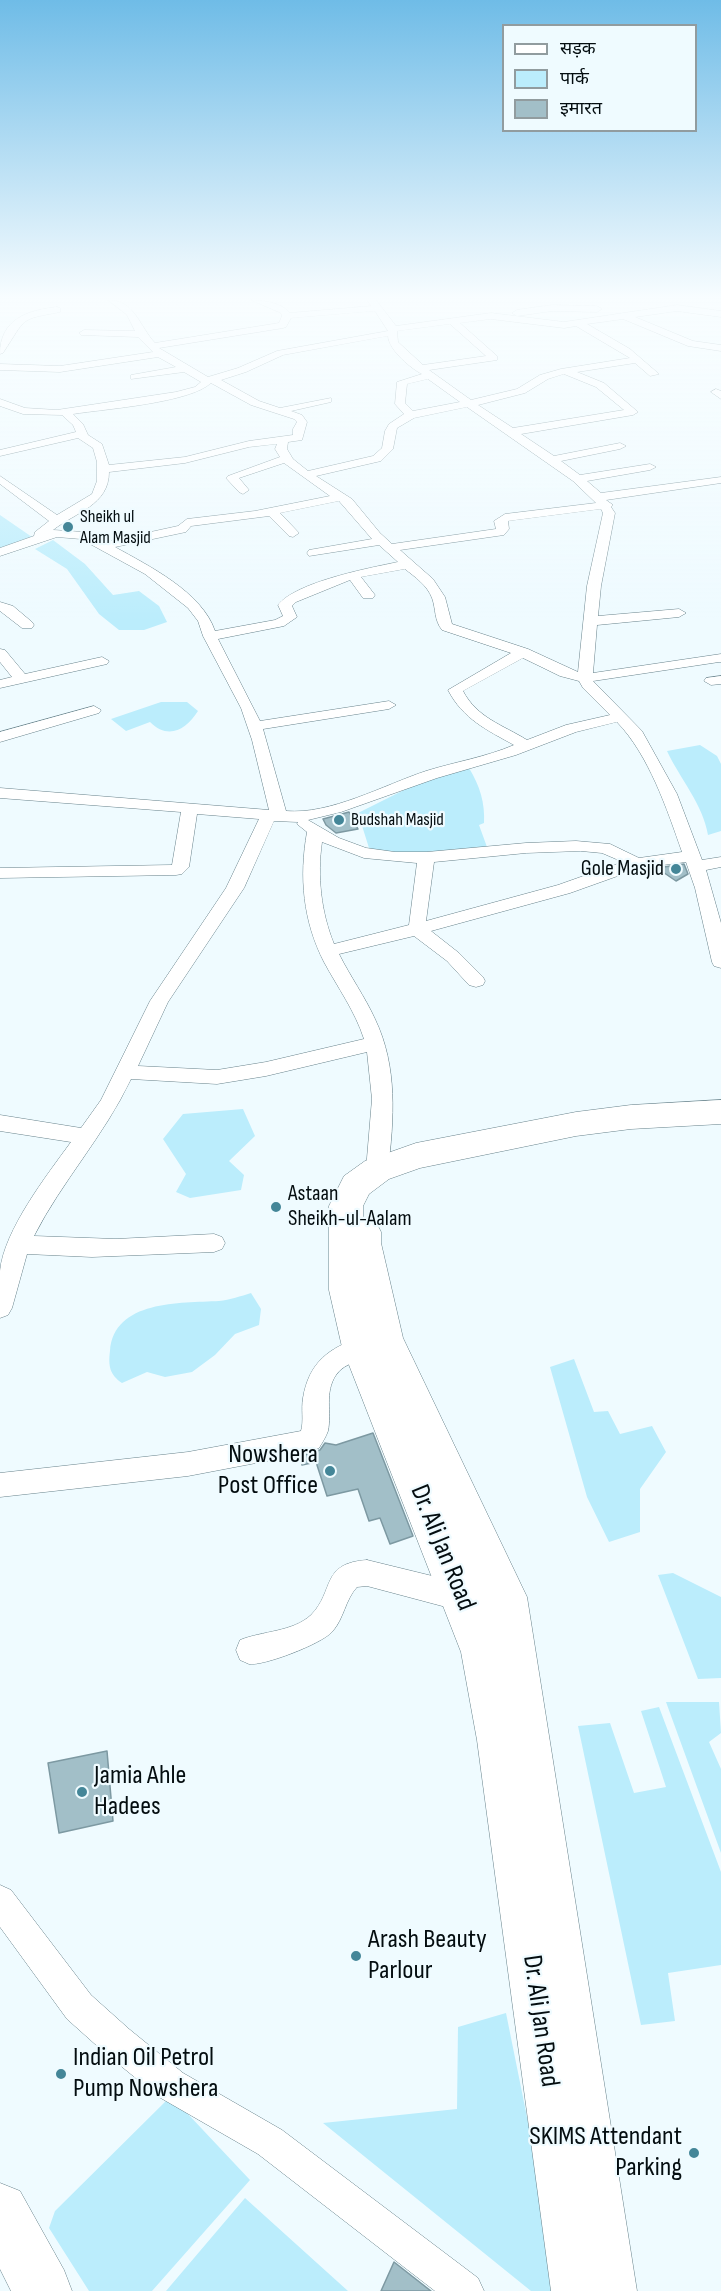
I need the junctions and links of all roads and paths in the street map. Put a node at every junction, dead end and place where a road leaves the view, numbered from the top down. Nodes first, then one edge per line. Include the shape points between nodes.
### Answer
1 (13, 407) edge
2 (90, 407) edge
3 (267, 407) edge
4 (297, 407) edge
5 (403, 407) edge
6 (454, 407) edge
7 (472, 407) edge
8 (627, 407) edge
9 (279, 411) junction
10 (65, 412) junction
11 (411, 416) junction
12 (511, 432) junction
13 (82, 434) junction
14 (283, 442) junction
15 (621, 446) dead end
16 (0, 453) edge
17 (287, 458) junction
18 (552, 460) junction
19 (650, 467) dead end
20 (104, 469) junction
21 (306, 475) junction
22 (0, 479) edge
23 (579, 479) junction
24 (721, 480) edge
25 (243, 490) dead end
26 (342, 497) junction
27 (604, 501) junction
28 (272, 512) junction
29 (57, 521) junction
30 (293, 533) dead end
31 (37, 538) junction
32 (386, 544) junction
33 (104, 546) junction
34 (0, 552) edge
35 (313, 553) dead end
36 (409, 564) junction
37 (352, 574) junction
38 (368, 595) dead end
39 (0, 606) edge
40 (679, 613) dead end
41 (591, 621) junction
42 (27, 625) dead end
43 (210, 636) junction
44 (523, 652) junction
45 (0, 653) edge
46 (719, 658) dead end
47 (102, 661) dead end
48 (585, 678) junction
49 (21, 679) junction
50 (0, 684) edge
51 (389, 705) dead end
52 (94, 710) dead end
53 (621, 717) junction
54 (255, 726) junction
55 (0, 736) edge
56 (525, 746) junction
57 (0, 793) edge
58 (190, 808) junction
59 (273, 816) junction
60 (298, 817) junction
61 (315, 832) junction
62 (426, 858) junction
63 (694, 861) junction
64 (721, 862) edge
65 (637, 864) junction
66 (0, 873) edge
67 (704, 888) junction
68 (721, 901) edge
69 (418, 930) junction
70 (328, 951) junction
71 (721, 962) edge
72 (476, 981) dead end
73 (374, 1044) junction
74 (125, 1072) junction
75 (721, 1112) edge
76 (0, 1123) edge
77 (721, 1129) edge
78 (87, 1137) junction
79 (377, 1170) junction
80 (214, 1243) dead end
81 (19, 1244) junction
82 (0, 1308) edge
83 (361, 1347) junction
84 (0, 1485) edge
85 (461, 1596) junction
86 (497, 1647) junction
87 (250, 1650) dead end
88 (0, 1901) edge
89 (0, 2211) edge
90 (44, 2291) edge
91 (465, 2291) edge
92 (580, 2291) edge
93 (608, 2291) edge

1 - 10 street via 23,411
2 - 10 street
3 - 9 street
4 - 9 street
5 - 11 street
6 - 11 street
7 - 12 street
8 - 12 street via 633,412
9 - 14 street via 298,417 302,423 298,438
10 - 13 street
11 - 21 street via 393,426 387,449 377,459
12 - 18 street
13 - 16 street
13 - 20 street via 98,447
14 - 17 street via 281,449
14 - 20 street via 249,444 185,460
15 - 18 street
17 - 21 street
17 - 25 street via 234,476
18 - 23 street
19 - 23 street
20 - 29 street via 97,496
21 - 26 street
22 - 29 street
23 - 27 street
24 - 27 street
26 - 28 street
26 - 32 street
27 - 32 street via 501,519 500,532
27 - 41 street via 609,513
28 - 30 street
28 - 33 street via 184,524 182,529
29 - 31 street
31 - 33 street via 64,532
31 - 34 street
32 - 35 street
32 - 36 street
33 - 43 street via 175,589 201,613
36 - 37 street
36 - 44 street via 433,588 447,627
37 - 38 street
37 - 43 street via 286,602 288,619
39 - 42 street
40 - 41 street
41 - 48 street
43 - 54 street
44 - 48 street via 565,673
44 - 56 street via 455,690 483,723
45 - 49 street
46 - 48 street
47 - 49 street
48 - 53 street
49 - 50 street
51 - 54 street
52 - 55 street
53 - 56 street via 571,728
53 - 63 street via 640,739 669,794
54 - 59 street
56 - 60 street via 335,809
57 - 58 street
58 - 59 street
58 - 66 street via 180,867 176,870
59 - 60 street
59 - 74 street via 235,888 159,1001
60 - 61 street
61 - 62 street via 370,855
61 - 70 street via 310,880
62 - 65 street via 527,847 586,846 605,849
62 - 69 street
63 - 64 street
63 - 65 street
63 - 67 street
65 - 69 street
67 - 68 street
67 - 71 street
69 - 70 street
69 - 72 street
70 - 73 street
73 - 74 street via 217,1077
73 - 79 street via 384,1108
74 - 78 street
75 - 79 main road, Dr. Ali Jan Road via 576,1124 416,1156
76 - 78 street
77 - 86 main road, Dr. Ali Jan Road via 586,1140 428,1171 389,1184 365,1213 363,1244 384,1338 505,1597
78 - 81 street via 42,1198
79 - 83 main road, Dr. Ali Jan Road via 356,1185 346,1206 347,1290
80 - 81 street via 47,1247
81 - 82 street
83 - 84 street via 326,1368 315,1398 315,1431 310,1440 189,1464
83 - 85 main road, Dr. Ali Jan Road
85 - 86 main road, Dr. Ali Jan Road
85 - 87 street via 356,1572 340,1584 335,1603 320,1625 296,1637
86 - 92 main road, Dr. Ali Jan Road via 500,1740
86 - 93 main road, Dr. Ali Jan Road
88 - 91 street via 79,2007 117,2041 171,2085 270,2142
89 - 90 main road

